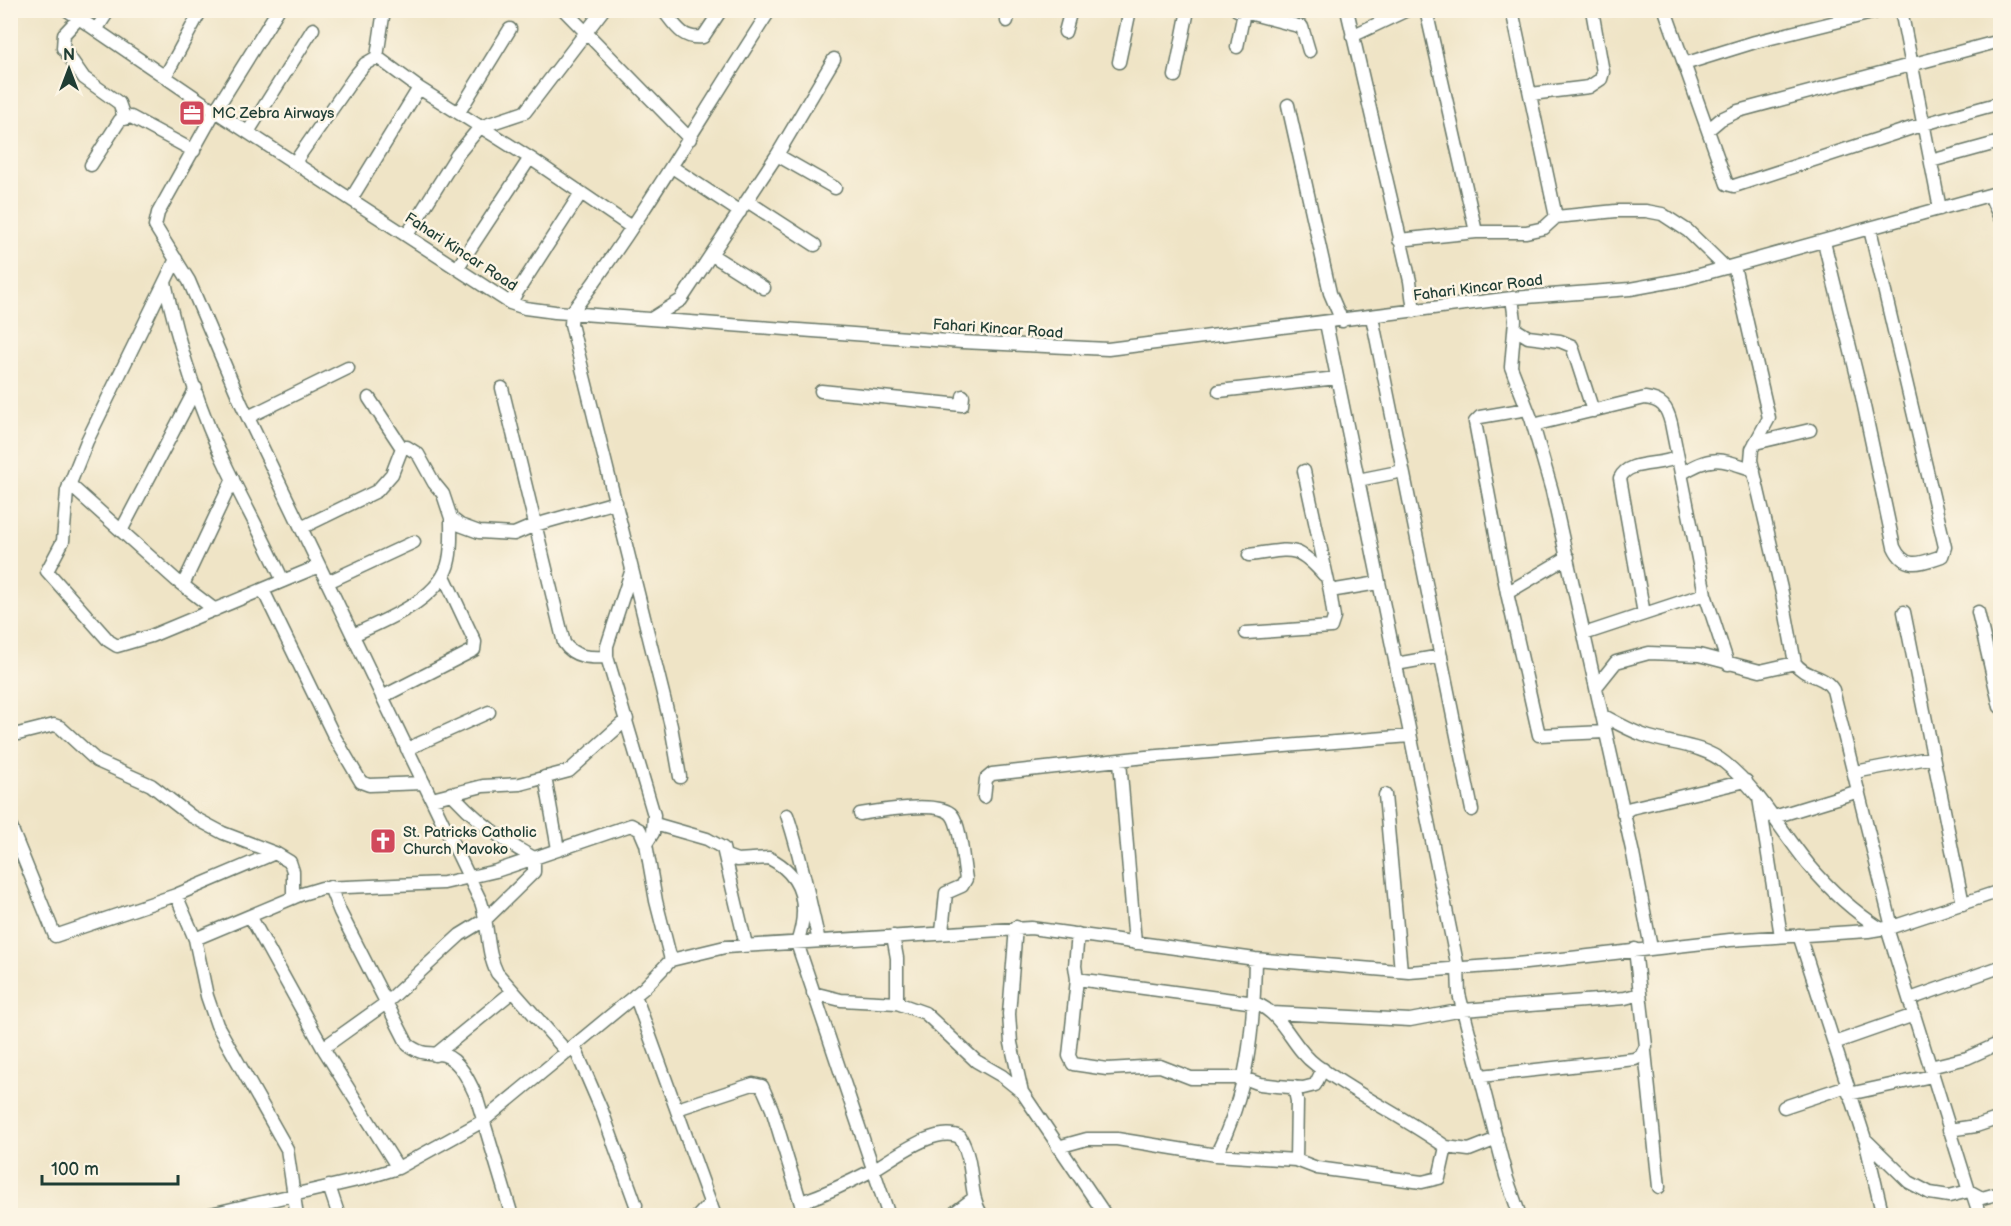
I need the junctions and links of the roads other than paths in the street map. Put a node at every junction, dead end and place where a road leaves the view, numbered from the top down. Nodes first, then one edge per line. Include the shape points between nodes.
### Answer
1 (67, 10) edge
2 (109, 10) edge
3 (201, 10) edge
4 (278, 10) edge
5 (384, 10) edge
6 (564, 10) edge
7 (603, 10) edge
8 (663, 10) edge
9 (720, 10) edge
10 (770, 10) edge
11 (1071, 10) edge
12 (1130, 10) edge
13 (1188, 10) edge
14 (1347, 10) edge
15 (1407, 10) edge
16 (1426, 10) edge
17 (1512, 10) edge
18 (1592, 10) edge
19 (1665, 10) edge
20 (1884, 10) edge
21 (1901, 10) edge
22 (1241, 11) edge
23 (79, 18) junction
24 (313, 29) dead end
25 (510, 29) dead end
26 (96, 30) junction
27 (1065, 32) dead end
28 (586, 34) junction
29 (1352, 36) junction
30 (2001, 41) edge
31 (1237, 47) dead end
32 (1308, 51) dead end
33 (377, 57) junction
34 (834, 58) dead end
35 (1119, 62) dead end
36 (1684, 64) junction
37 (1913, 65) junction
38 (1175, 76) dead end
39 (165, 77) junction
40 (419, 88) junction
41 (1531, 94) junction
42 (2001, 103) edge
43 (1288, 105) dead end
44 (215, 111) junction
45 (459, 112) junction
46 (124, 117) junction
47 (1924, 124) junction
48 (480, 127) junction
49 (1708, 130) junction
50 (248, 132) junction
51 (690, 139) junction
52 (2001, 142) edge
53 (194, 151) junction
54 (777, 155) junction
55 (530, 158) junction
56 (295, 162) junction
57 (1931, 162) junction
58 (91, 165) dead end
59 (672, 167) junction
60 (835, 188) dead end
61 (582, 193) junction
62 (1995, 194) edge
63 (351, 199) junction
64 (744, 207) junction
65 (1940, 209) junction
66 (1556, 217) junction
67 (2001, 218) edge
68 (631, 227) junction
69 (1870, 229) junction
70 (1476, 232) junction
71 (407, 235) junction
72 (1399, 240) junction
73 (1824, 242) junction
74 (815, 245) dead end
75 (712, 255) junction
76 (176, 259) junction
77 (458, 267) junction
78 (1730, 267) junction
79 (165, 282) junction
80 (765, 288) dead end
81 (1512, 298) junction
82 (510, 303) junction
83 (1414, 311) junction
84 (572, 312) junction
85 (1372, 316) junction
86 (650, 320) junction
87 (1342, 321) junction
88 (1326, 323) junction
89 (1515, 329) junction
90 (348, 368) dead end
91 (1337, 378) junction
92 (196, 388) junction
93 (502, 388) dead end
94 (821, 391) dead end
95 (1219, 391) dead end
96 (963, 396) dead end
97 (369, 398) dead end
98 (1527, 409) junction
99 (1593, 411) junction
100 (248, 417) junction
101 (1533, 425) junction
102 (1810, 430) dead end
103 (1755, 443) junction
104 (402, 448) junction
105 (1677, 457) junction
106 (1754, 470) junction
107 (1304, 471) dead end
108 (1403, 471) junction
109 (1681, 474) junction
110 (233, 479) junction
111 (1358, 480) junction
112 (69, 484) junction
113 (616, 502) junction
114 (451, 518) junction
115 (535, 525) junction
116 (301, 528) junction
117 (121, 531) junction
118 (414, 542) dead end
119 (1249, 555) dead end
120 (1568, 557) junction
121 (319, 566) junction
122 (632, 571) junction
123 (444, 576) junction
124 (1325, 576) junction
125 (283, 582) junction
126 (328, 582) junction
127 (1378, 583) junction
128 (183, 585) junction
129 (263, 590) junction
130 (1330, 591) junction
131 (1507, 593) junction
132 (1705, 594) junction
133 (215, 609) junction
134 (1905, 612) dead end
135 (1978, 612) dead end
136 (1644, 614) junction
137 (1246, 633) dead end
138 (1584, 634) junction
139 (353, 635) junction
140 (1441, 656) junction
141 (607, 657) junction
142 (1795, 663) junction
143 (1396, 664) junction
144 (1728, 664) junction
145 (1596, 687) junction
146 (382, 697) junction
147 (2001, 707) edge
148 (489, 712) dead end
149 (1602, 715) junction
150 (627, 719) junction
151 (1605, 732) junction
152 (10, 736) edge
153 (1410, 736) junction
154 (407, 749) junction
155 (1933, 757) junction
156 (1120, 761) junction
157 (1855, 772) junction
158 (545, 777) junction
159 (680, 777) dead end
160 (1746, 781) junction
161 (424, 783) junction
162 (1859, 791) junction
163 (451, 794) junction
164 (1385, 795) dead end
165 (984, 797) dead end
166 (1758, 797) junction
167 (432, 799) junction
168 (1472, 810) dead end
169 (1623, 813) junction
170 (860, 814) dead end
171 (787, 815) dead end
172 (1774, 817) junction
173 (655, 824) junction
174 (10, 825) edge
175 (646, 844) junction
176 (558, 849) junction
177 (275, 853) junction
178 (726, 856) junction
179 (534, 858) junction
180 (468, 876) junction
181 (330, 887) junction
182 (2001, 891) edge
183 (176, 895) junction
184 (293, 898) junction
185 (1963, 904) junction
186 (250, 916) junction
187 (486, 919) junction
188 (1016, 927) junction
189 (1886, 928) junction
190 (942, 932) junction
191 (1078, 934) junction
192 (1799, 935) junction
193 (893, 936) junction
194 (1781, 936) junction
195 (195, 939) junction
196 (819, 941) junction
197 (797, 943) junction
198 (1135, 943) junction
199 (746, 945) junction
200 (1651, 948) junction
201 (1635, 949) junction
202 (1256, 959) junction
203 (671, 960) junction
204 (2001, 967) edge
205 (1458, 968) junction
206 (1401, 971) junction
207 (1077, 979) junction
208 (512, 992) junction
209 (813, 993) junction
210 (1640, 994) junction
211 (635, 995) junction
212 (1910, 999) junction
213 (386, 1003) junction
214 (897, 1003) junction
215 (1255, 1003) junction
216 (1463, 1010) junction
217 (1272, 1012) junction
218 (1914, 1015) junction
219 (1834, 1043) junction
220 (2001, 1043) edge
221 (323, 1048) junction
222 (571, 1049) junction
223 (1645, 1051) junction
224 (435, 1055) junction
225 (1323, 1069) junction
226 (1931, 1072) junction
227 (1481, 1076) junction
228 (1244, 1078) junction
229 (1294, 1087) junction
230 (1848, 1090) junction
231 (1022, 1092) junction
232 (1784, 1107) dead end
233 (677, 1109) junction
234 (2001, 1118) edge
235 (483, 1121) junction
236 (1949, 1130) junction
237 (1497, 1139) junction
238 (1864, 1139) junction
239 (1058, 1147) junction
240 (1446, 1147) junction
241 (1216, 1155) junction
242 (1296, 1160) junction
243 (398, 1168) junction
244 (873, 1170) junction
245 (329, 1186) junction
246 (1659, 1187) dead end
247 (1971, 1193) junction
248 (2001, 1193) edge
249 (292, 1194) junction
250 (974, 1198) junction
251 (636, 1205) dead end
252 (1881, 1208) dead end
253 (712, 1209) edge
254 (245, 1210) edge
255 (802, 1210) edge
256 (202, 1215) edge
257 (297, 1215) edge
258 (339, 1215) edge
259 (512, 1215) edge
260 (698, 1215) edge
261 (889, 1215) edge
262 (950, 1215) edge
263 (982, 1215) edge
264 (1106, 1215) edge
265 (1520, 1215) edge
266 (1980, 1215) edge

1 - 23 street, Fahari Kincar Road
2 - 26 street
3 - 39 street
4 - 44 street
5 - 33 street
6 - 28 street
7 - 28 street
8 - 9 street via 684,36 692,38 703,37
10 - 51 street
11 - 27 street
12 - 35 street
13 - 38 street
14 - 29 street
15 - 29 street
16 - 70 street
17 - 41 street
18 - 41 street via 1601,79 1589,87
19 - 36 street
20 - 36 street
21 - 37 street
22 - 31 street
22 - 32 street via 1302,27
23 - 26 street, Fahari Kincar Road
23 - 46 street via 64,34 63,48 84,78 119,103
24 - 50 street
25 - 45 street
26 - 39 street, Fahari Kincar Road
28 - 48 street via 525,112
28 - 51 street
29 - 72 street
30 - 37 street
33 - 40 street
33 - 56 street via 365,64
34 - 54 street
36 - 49 street
37 - 47 street
37 - 49 street via 1738,111
39 - 44 street, Fahari Kincar Road
40 - 45 street
40 - 63 street
41 - 66 street
42 - 47 street
43 - 87 street via 1330,293
44 - 50 street, Fahari Kincar Road
44 - 53 street
45 - 48 street
46 - 53 street via 131,117
46 - 58 street
47 - 49 street via 1734,186 1727,184
47 - 57 street
48 - 55 street
48 - 71 street via 457,155
50 - 56 street, Fahari Kincar Road
51 - 59 street
52 - 57 street
53 - 76 street via 155,226
54 - 60 street
54 - 64 street
55 - 61 street
55 - 77 street
56 - 63 street, Fahari Kincar Road
57 - 65 street
59 - 64 street
59 - 68 street
61 - 68 street
61 - 82 street
62 - 65 street, Fahari Kincar Road
62 - 67 street
63 - 71 street, Fahari Kincar Road
64 - 74 street
64 - 75 street
65 - 69 street, Fahari Kincar Road
66 - 70 street via 1544,228 1526,232
66 - 78 street via 1616,211 1662,214
68 - 84 street
69 - 73 street, Fahari Kincar Road
69 - 73 street via 1945,547 1942,556 1923,562 1899,559 1894,547
70 - 72 street
71 - 77 street, Fahari Kincar Road
72 - 83 street
73 - 78 street, Fahari Kincar Road
75 - 80 street
75 - 86 street via 681,300
76 - 79 street
76 - 100 street
77 - 82 street, Fahari Kincar Road
78 - 81 street, Fahari Kincar Road via 1630,290
78 - 103 street via 1768,418
79 - 92 street
79 - 112 street
81 - 83 street, Fahari Kincar Road
81 - 89 street
82 - 84 street, Fahari Kincar Road
83 - 85 street, Fahari Kincar Road
84 - 86 street, Fahari Kincar Road
84 - 113 street via 572,333
85 - 87 street, Fahari Kincar Road
85 - 108 street
86 - 88 street, Fahari Kincar Road via 1073,349 1143,346
87 - 88 street, Fahari Kincar Road
88 - 91 street
89 - 98 street via 1511,367
89 - 99 street via 1528,337 1572,346
90 - 100 street
91 - 95 street
91 - 111 street
92 - 110 street
92 - 117 street
93 - 115 street
94 - 96 street via 962,405
97 - 104 street
98 - 101 street
98 - 131 street via 1480,417 1475,422
99 - 101 street
99 - 105 street via 1645,398 1658,400 1668,410
100 - 116 street
101 - 120 street
102 - 103 street
103 - 106 street via 1751,460
104 - 114 street via 418,454 443,494
104 - 116 street via 392,474 376,491
105 - 109 street
105 - 136 street via 1669,462 1630,468 1620,478
106 - 109 street via 1713,459
106 - 142 street
107 - 124 street
108 - 111 street
108 - 140 street
109 - 132 street
110 - 125 street
110 - 128 street
111 - 127 street
112 - 117 street
112 - 133 street via 65,533 47,571 109,640 122,645
113 - 115 street
113 - 122 street
114 - 115 street via 479,532 499,535 524,532
114 - 123 street via 449,561
115 - 141 street via 564,643 584,657
116 - 121 street
117 - 128 street
118 - 126 street
119 - 124 street via 1298,551
120 - 131 street
120 - 138 street
121 - 125 street
121 - 126 street
122 - 141 street via 607,646
122 - 159 street
123 - 139 street via 416,603
123 - 146 street via 475,642 474,650
124 - 130 street
125 - 129 street
126 - 139 street
127 - 130 street
127 - 143 street
128 - 133 street
129 - 133 street
129 - 161 street via 334,736 361,782
130 - 137 street via 1334,618 1331,627
131 - 151 street via 1539,735
132 - 136 street
132 - 144 street
134 - 155 street
135 - 147 street
136 - 138 street
138 - 145 street
139 - 146 street
140 - 143 street
140 - 168 street
141 - 150 street
142 - 144 street via 1760,671
142 - 157 street via 1801,671 1825,681 1833,690
143 - 153 street
144 - 145 street via 1699,655 1636,655 1610,667
145 - 149 street
146 - 154 street
148 - 154 street
149 - 151 street
149 - 160 street via 1643,735 1711,753
150 - 158 street via 574,767
150 - 173 street
151 - 169 street
152 - 177 street via 54,725 60,727 97,761 151,785 191,816 223,833
153 - 156 street
153 - 205 street
154 - 161 street
155 - 157 street
155 - 185 street
156 - 165 street via 992,774 986,779
156 - 198 street
157 - 162 street
158 - 163 street
158 - 176 street
160 - 166 street
160 - 169 street
161 - 167 street
162 - 172 street
162 - 189 street
163 - 167 street
163 - 179 street via 508,844
164 - 206 street
166 - 172 street
166 - 194 street
167 - 180 street
169 - 200 street
170 - 190 street via 928,807 951,813 966,879 962,886 946,893
171 - 196 street via 799,850
172 - 189 street via 1810,866 1850,908
173 - 175 street
173 - 178 street via 717,843
174 - 183 street via 55,936
175 - 176 street via 640,830 631,825
175 - 203 street
176 - 179 street
177 - 183 street
177 - 184 street via 290,862
178 - 197 street via 737,860 769,858 795,878 804,908
178 - 199 street
179 - 180 street
179 - 187 street via 532,876
180 - 181 street via 432,885
180 - 187 street
181 - 184 street
181 - 213 street
182 - 185 street
183 - 195 street
184 - 186 street
185 - 189 street
186 - 195 street
186 - 221 street
187 - 208 street via 490,958
187 - 213 street via 460,935
188 - 190 street
188 - 191 street
188 - 231 street via 1009,1014
189 - 192 street
189 - 212 street
190 - 193 street
191 - 198 street
191 - 207 street
192 - 194 street
192 - 219 street
193 - 196 street
193 - 214 street
194 - 200 street
195 - 249 street via 217,1024 287,1149
196 - 197 street
197 - 199 street
197 - 209 street
198 - 202 street
199 - 203 street
200 - 201 street
201 - 205 street
201 - 210 street
202 - 206 street
202 - 215 street
203 - 211 street
204 - 212 street
205 - 206 street
205 - 216 street
207 - 215 street
207 - 228 street via 1069,1056 1073,1064 1107,1069 1160,1066 1191,1078
208 - 222 street
208 - 224 street
209 - 214 street via 841,1000
209 - 244 street
210 - 216 street
210 - 223 street
211 - 222 street
211 - 233 street
212 - 218 street
213 - 221 street
213 - 224 street via 408,1045 425,1055
214 - 231 street via 925,1013 976,1061
215 - 217 street
215 - 228 street
216 - 217 street via 1410,1020
216 - 227 street
217 - 225 street via 1306,1055
218 - 219 street
218 - 226 street
219 - 230 street
220 - 226 street
221 - 243 street
222 - 235 street
222 - 251 street via 602,1111
223 - 227 street via 1635,1059
223 - 246 street
224 - 235 street via 450,1059 467,1077
225 - 229 street via 1315,1085
225 - 240 street
226 - 230 street
226 - 236 street
227 - 237 street
228 - 229 street via 1260,1084
228 - 241 street via 1236,1110
229 - 242 street
230 - 232 street
230 - 238 street
231 - 239 street
233 - 253 street
233 - 255 street via 753,1084 762,1086
234 - 236 street
235 - 243 street
235 - 259 street
236 - 247 street
237 - 240 street via 1468,1150
237 - 265 street
238 - 247 street via 1909,1182 1930,1193
238 - 252 street
239 - 241 street via 1101,1138
239 - 264 street
240 - 242 street via 1439,1178 1429,1182 1317,1168
241 - 242 street
243 - 245 street
244 - 250 street via 918,1143 955,1135 970,1155
244 - 255 street
244 - 261 street
245 - 249 street
245 - 258 street
247 - 248 street via 1982,1198
247 - 266 street
249 - 254 street
249 - 257 street
250 - 262 street
250 - 263 street
253 - 260 street
254 - 256 street

